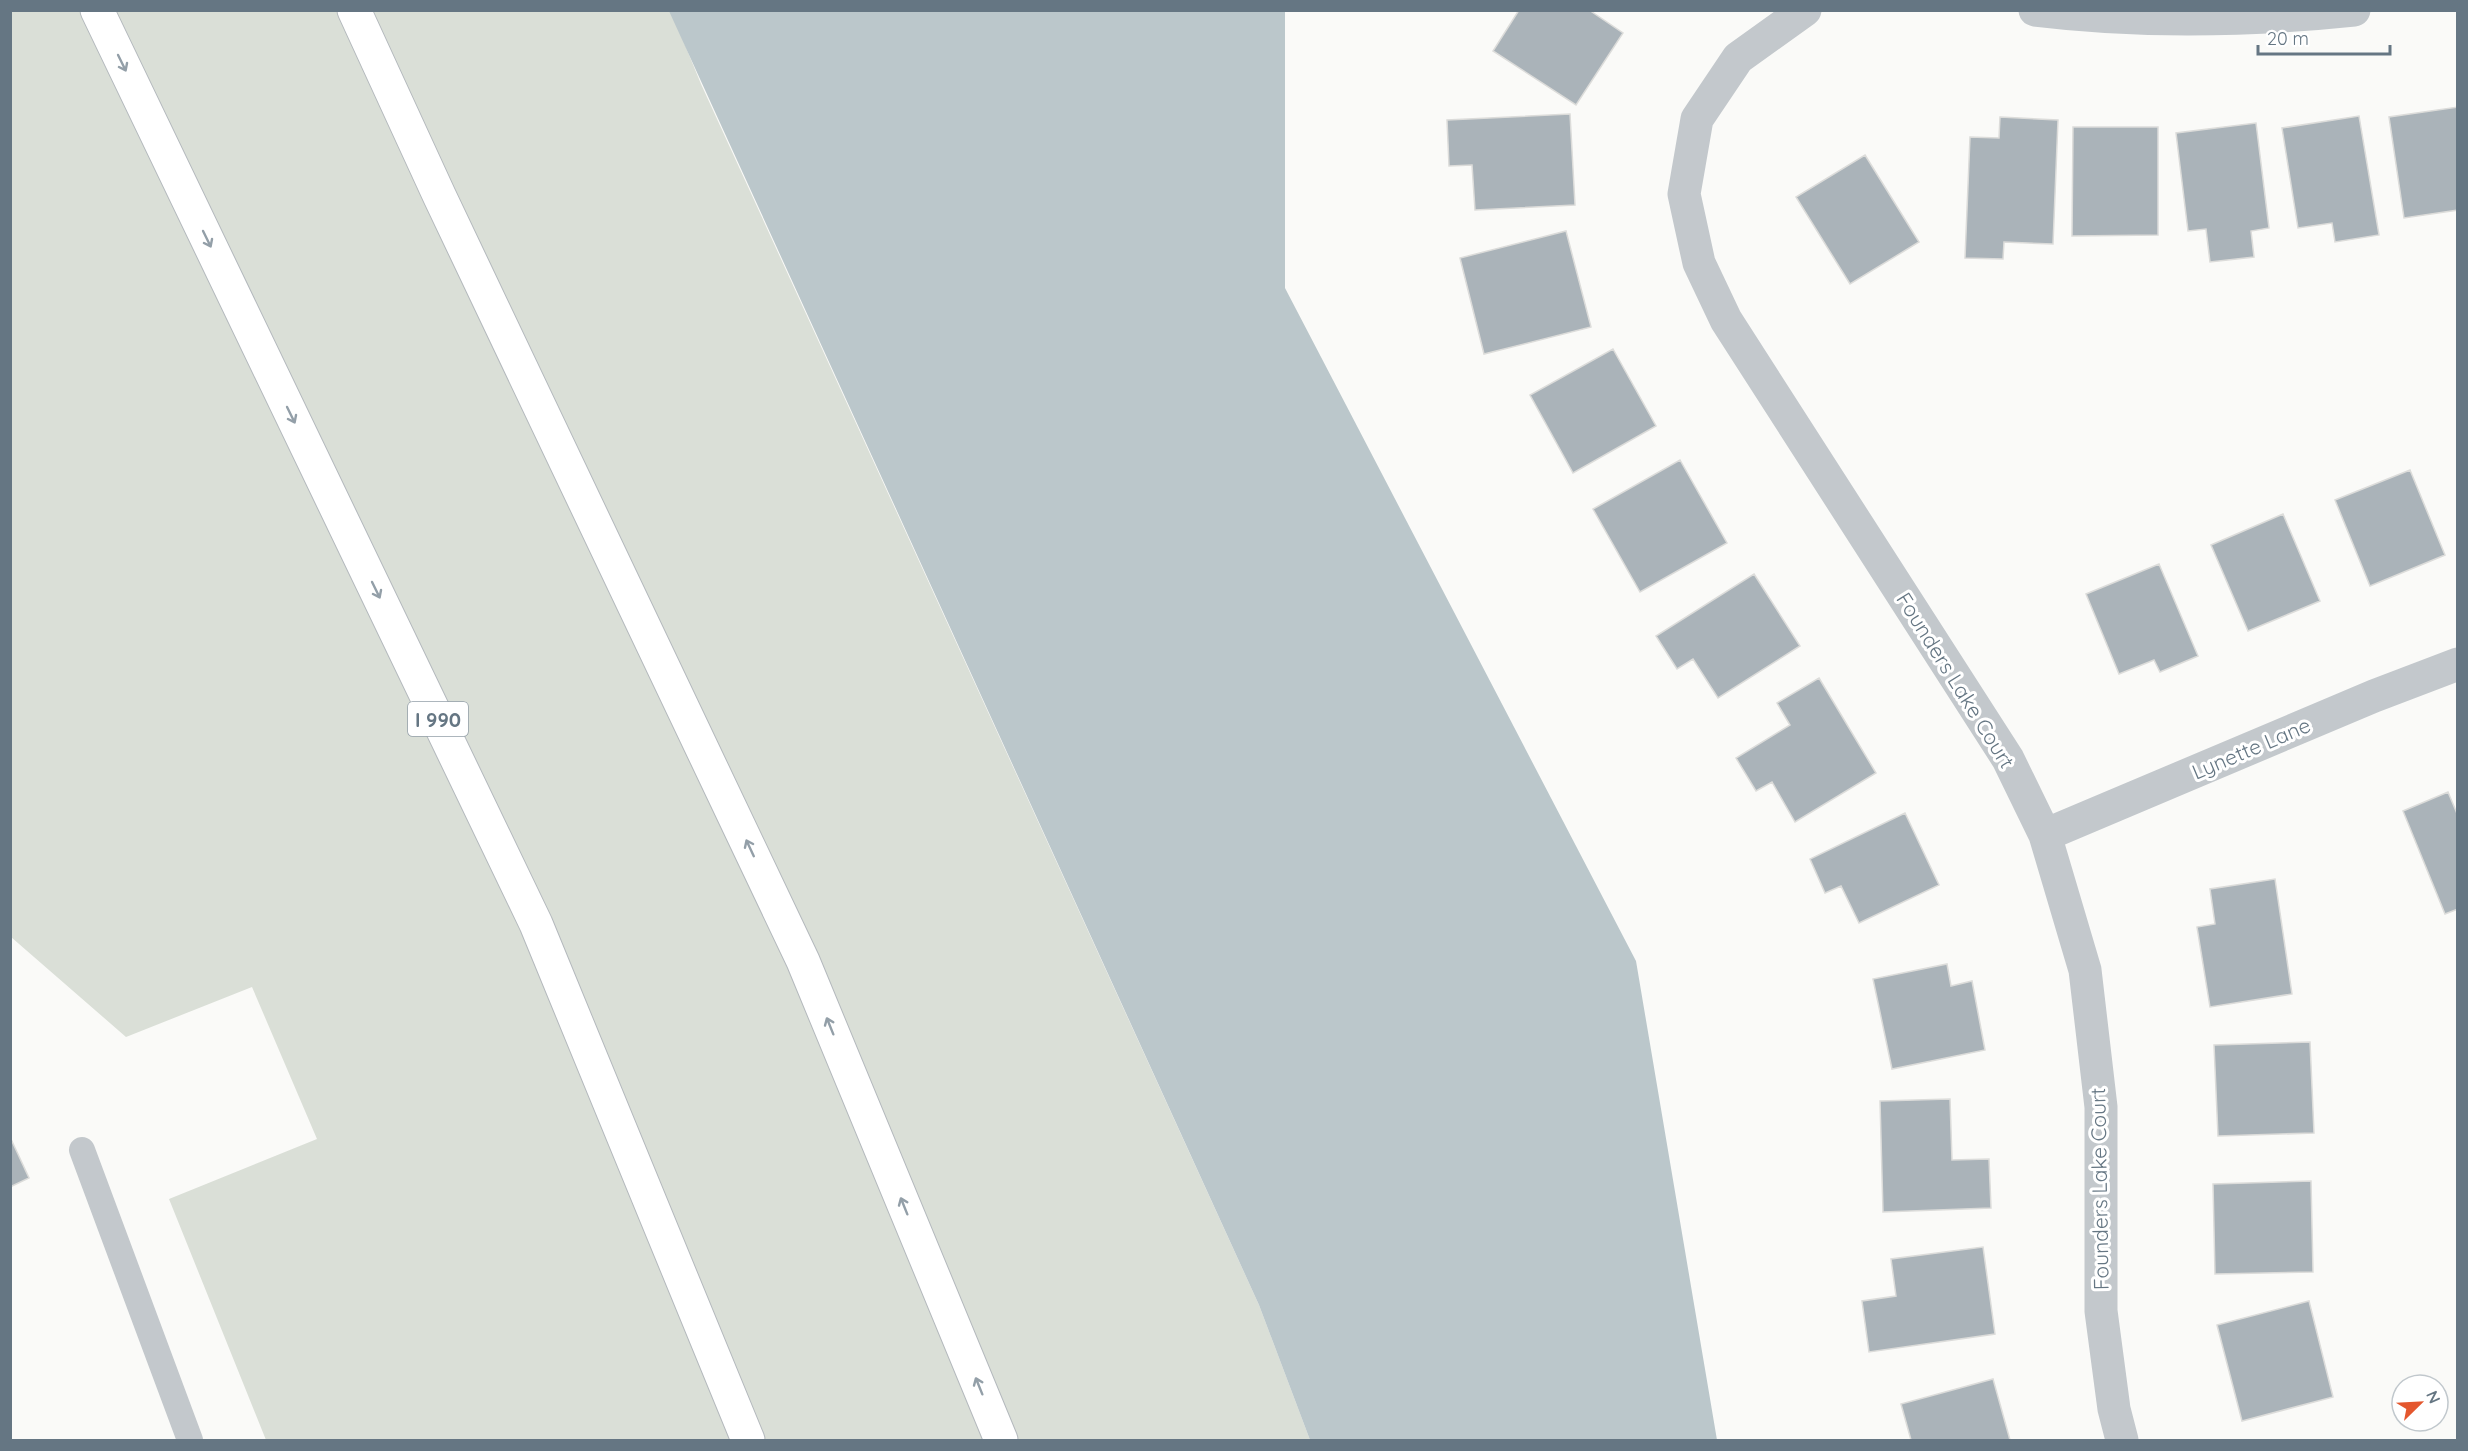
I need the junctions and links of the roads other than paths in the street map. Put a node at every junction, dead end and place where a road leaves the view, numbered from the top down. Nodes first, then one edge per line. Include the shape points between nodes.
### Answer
1 (97, 10) edge
2 (354, 10) edge
3 (1805, 10) edge
4 (2035, 10) edge
5 (2354, 10) edge
6 (2457, 664) edge
7 (2045, 835) junction
8 (82, 1150) dead end
9 (190, 1440) edge
10 (748, 1440) edge
11 (1001, 1440) edge
12 (2122, 1440) edge

1 -> 10 highway, I 990 via 536,924
11 -> 2 highway via 803,961
3 - 7 street, Founders Lake Court via 1738,58 1697,119 1684,194 1699,263 1726,320 2008,759
4 - 5 street via 2221,20
6 - 7 street, Lynette Lane
7 - 12 street, Founders Lake Court via 2085,970 2101,1107 2101,1311
8 - 9 lane

